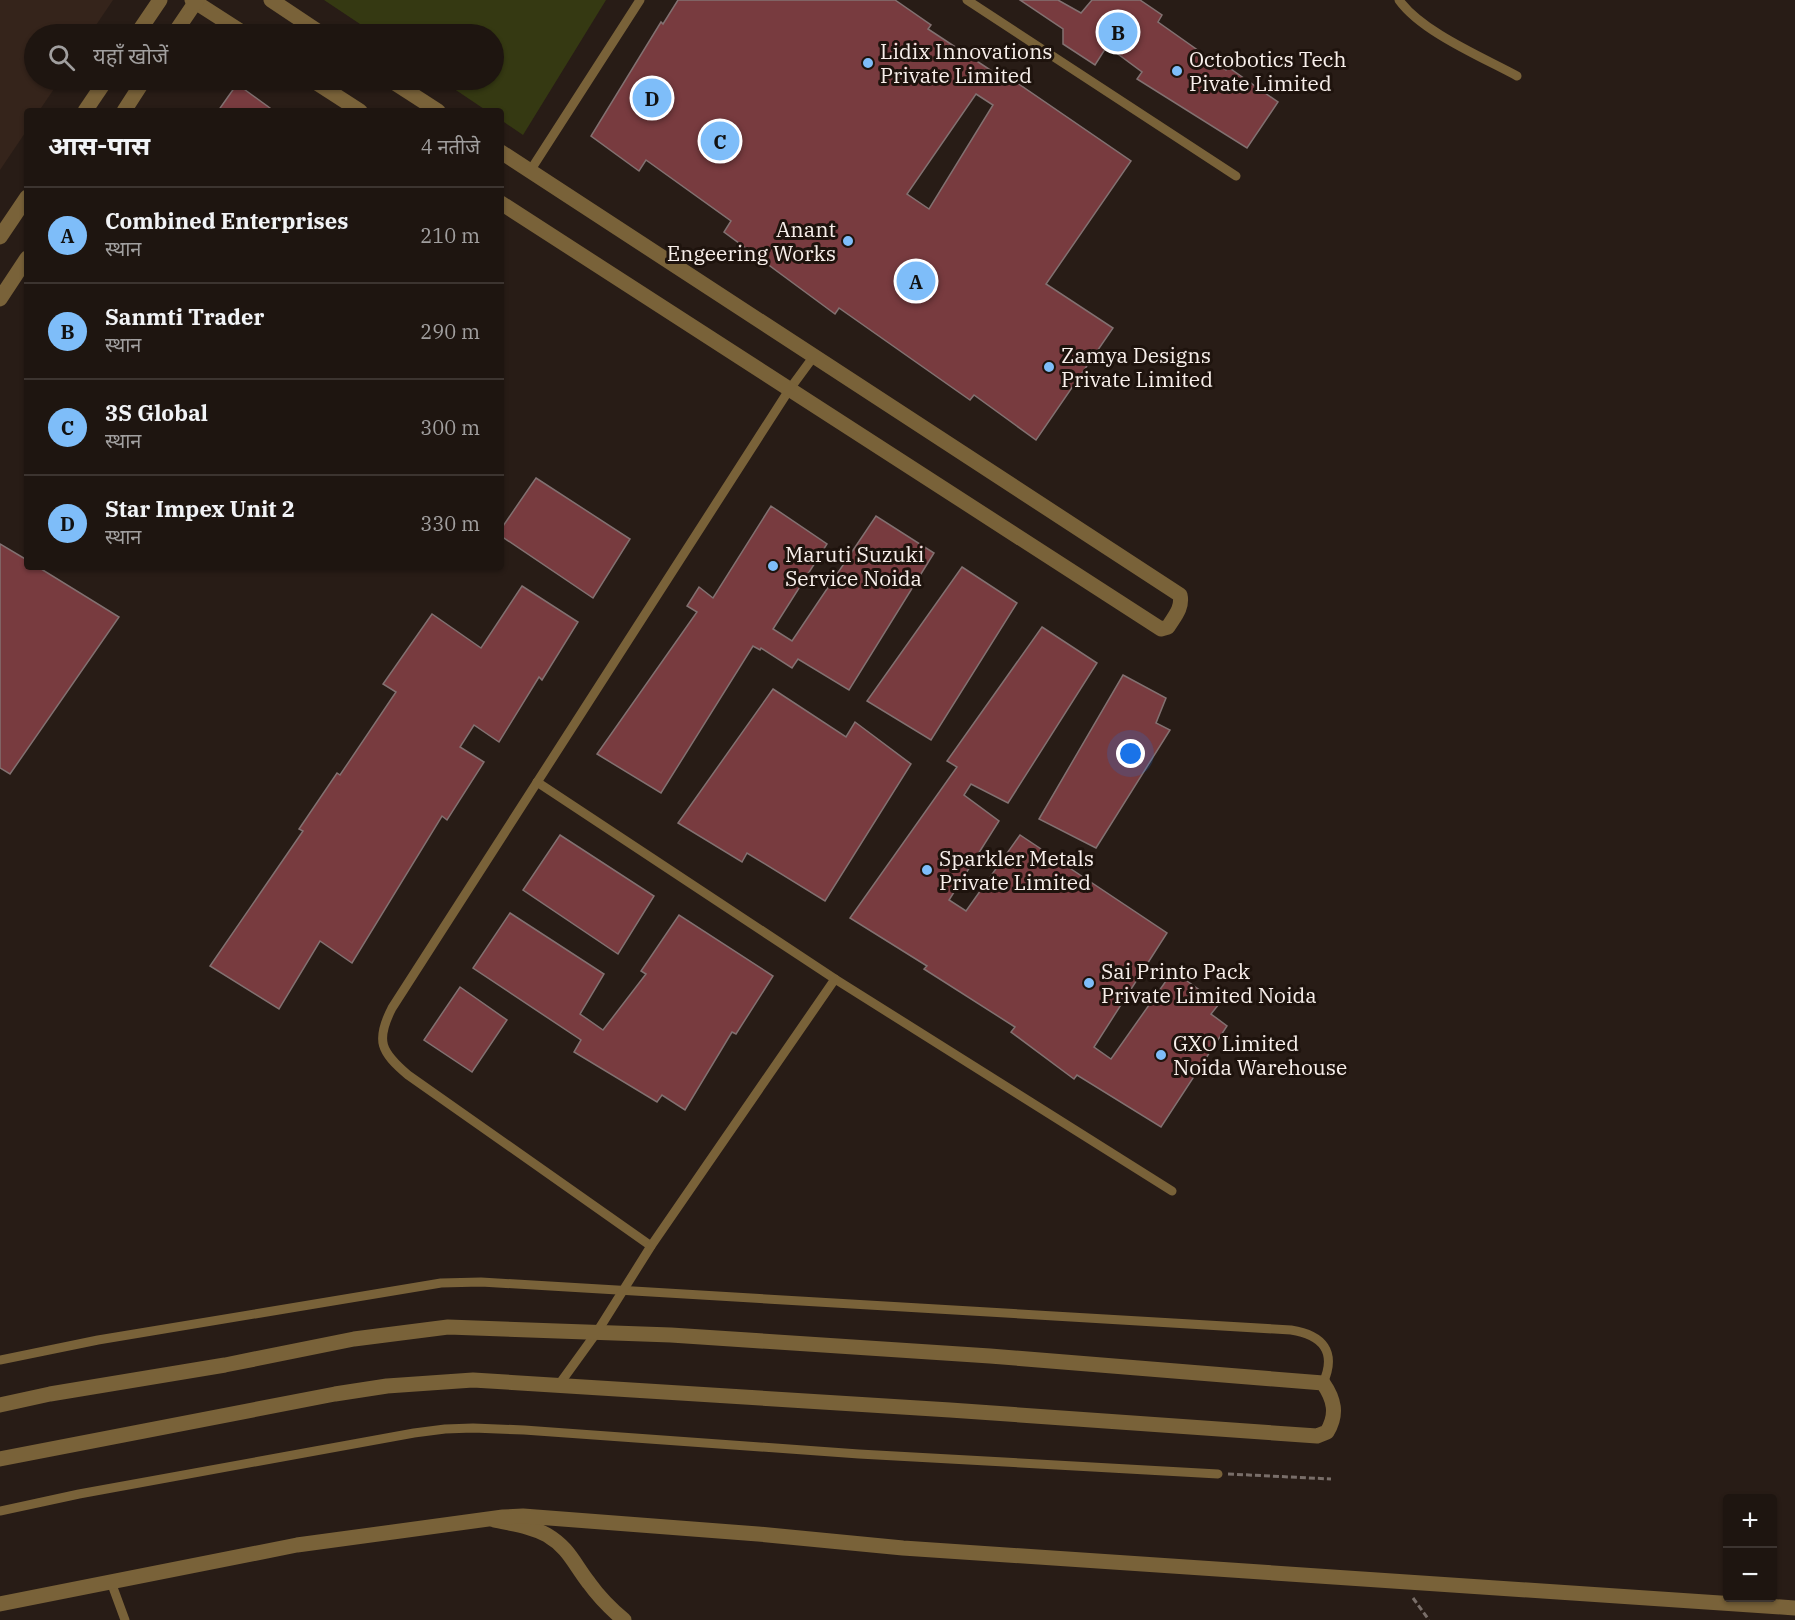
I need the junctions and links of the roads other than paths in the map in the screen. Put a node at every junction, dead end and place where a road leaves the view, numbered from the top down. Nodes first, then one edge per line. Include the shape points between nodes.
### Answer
1 (160, 0) edge
2 (271, 0) edge
3 (640, 0) edge
4 (967, 0) edge
5 (1399, 0) edge
6 (195, 1) edge
7 (143, 24) edge
8 (180, 24) edge
9 (230, 24) edge
10 (307, 24) edge
11 (1517, 76) dead end
12 (99, 90) edge
13 (138, 90) edge
14 (327, 90) edge
15 (405, 90) edge
16 (87, 108) edge
17 (126, 108) edge
18 (355, 108) edge
19 (433, 108) edge
20 (504, 154) edge
21 (530, 171) junction
22 (1236, 176) dead end
23 (24, 201) edge
24 (504, 205) edge
25 (0, 237) edge
26 (24, 263) edge
27 (0, 299) edge
28 (814, 356) junction
29 (789, 390) junction
30 (537, 782) junction
31 (836, 979) junction
32 (1172, 1191) dead end
33 (651, 1246) junction
34 (623, 1291) junction
35 (597, 1332) junction
36 (0, 1360) edge
37 (1323, 1383) junction
38 (558, 1386) junction
39 (0, 1405) edge
40 (0, 1459) edge
41 (1218, 1474) road end
42 (0, 1511) edge
43 (489, 1518) junction
44 (111, 1582) junction
45 (0, 1604) edge
46 (1795, 1608) edge
47 (125, 1620) edge
48 (624, 1620) edge

1 - 7 street
2 - 10 street
3 - 21 lane
4 - 22 lane
5 - 11 lane via 1433,30
6 - 8 street
6 - 9 street
12 - 16 street
13 - 17 street
14 - 18 street
15 - 19 street
20 - 21 street
21 - 28 street
23 - 25 street
24 - 29 street
26 - 27 street
28 - 29 lane
28 - 29 street via 1180,595 1180,608 1168,627 1161,629
29 - 30 lane
30 - 31 lane
30 - 33 lane via 392,1008 381,1037 390,1060 408,1075
31 - 32 lane
31 - 33 lane
33 - 34 lane
34 - 35 lane
34 - 36 lane via 441,1283
34 - 37 lane via 1291,1330 1307,1333 1325,1347 1328,1371
35 - 37 street via 990,1356
35 - 38 lane
35 - 39 street via 448,1327 418,1330
37 - 38 street via 1332,1397 1333,1422 1328,1432 1317,1436
38 - 40 street via 473,1380 387,1386
41 - 42 lane via 524,1430 445,1429
43 - 44 street via 297,1545
43 - 46 street via 523,1516 903,1548
43 - 48 street via 528,1527 557,1542
44 - 45 street
44 - 47 lane

